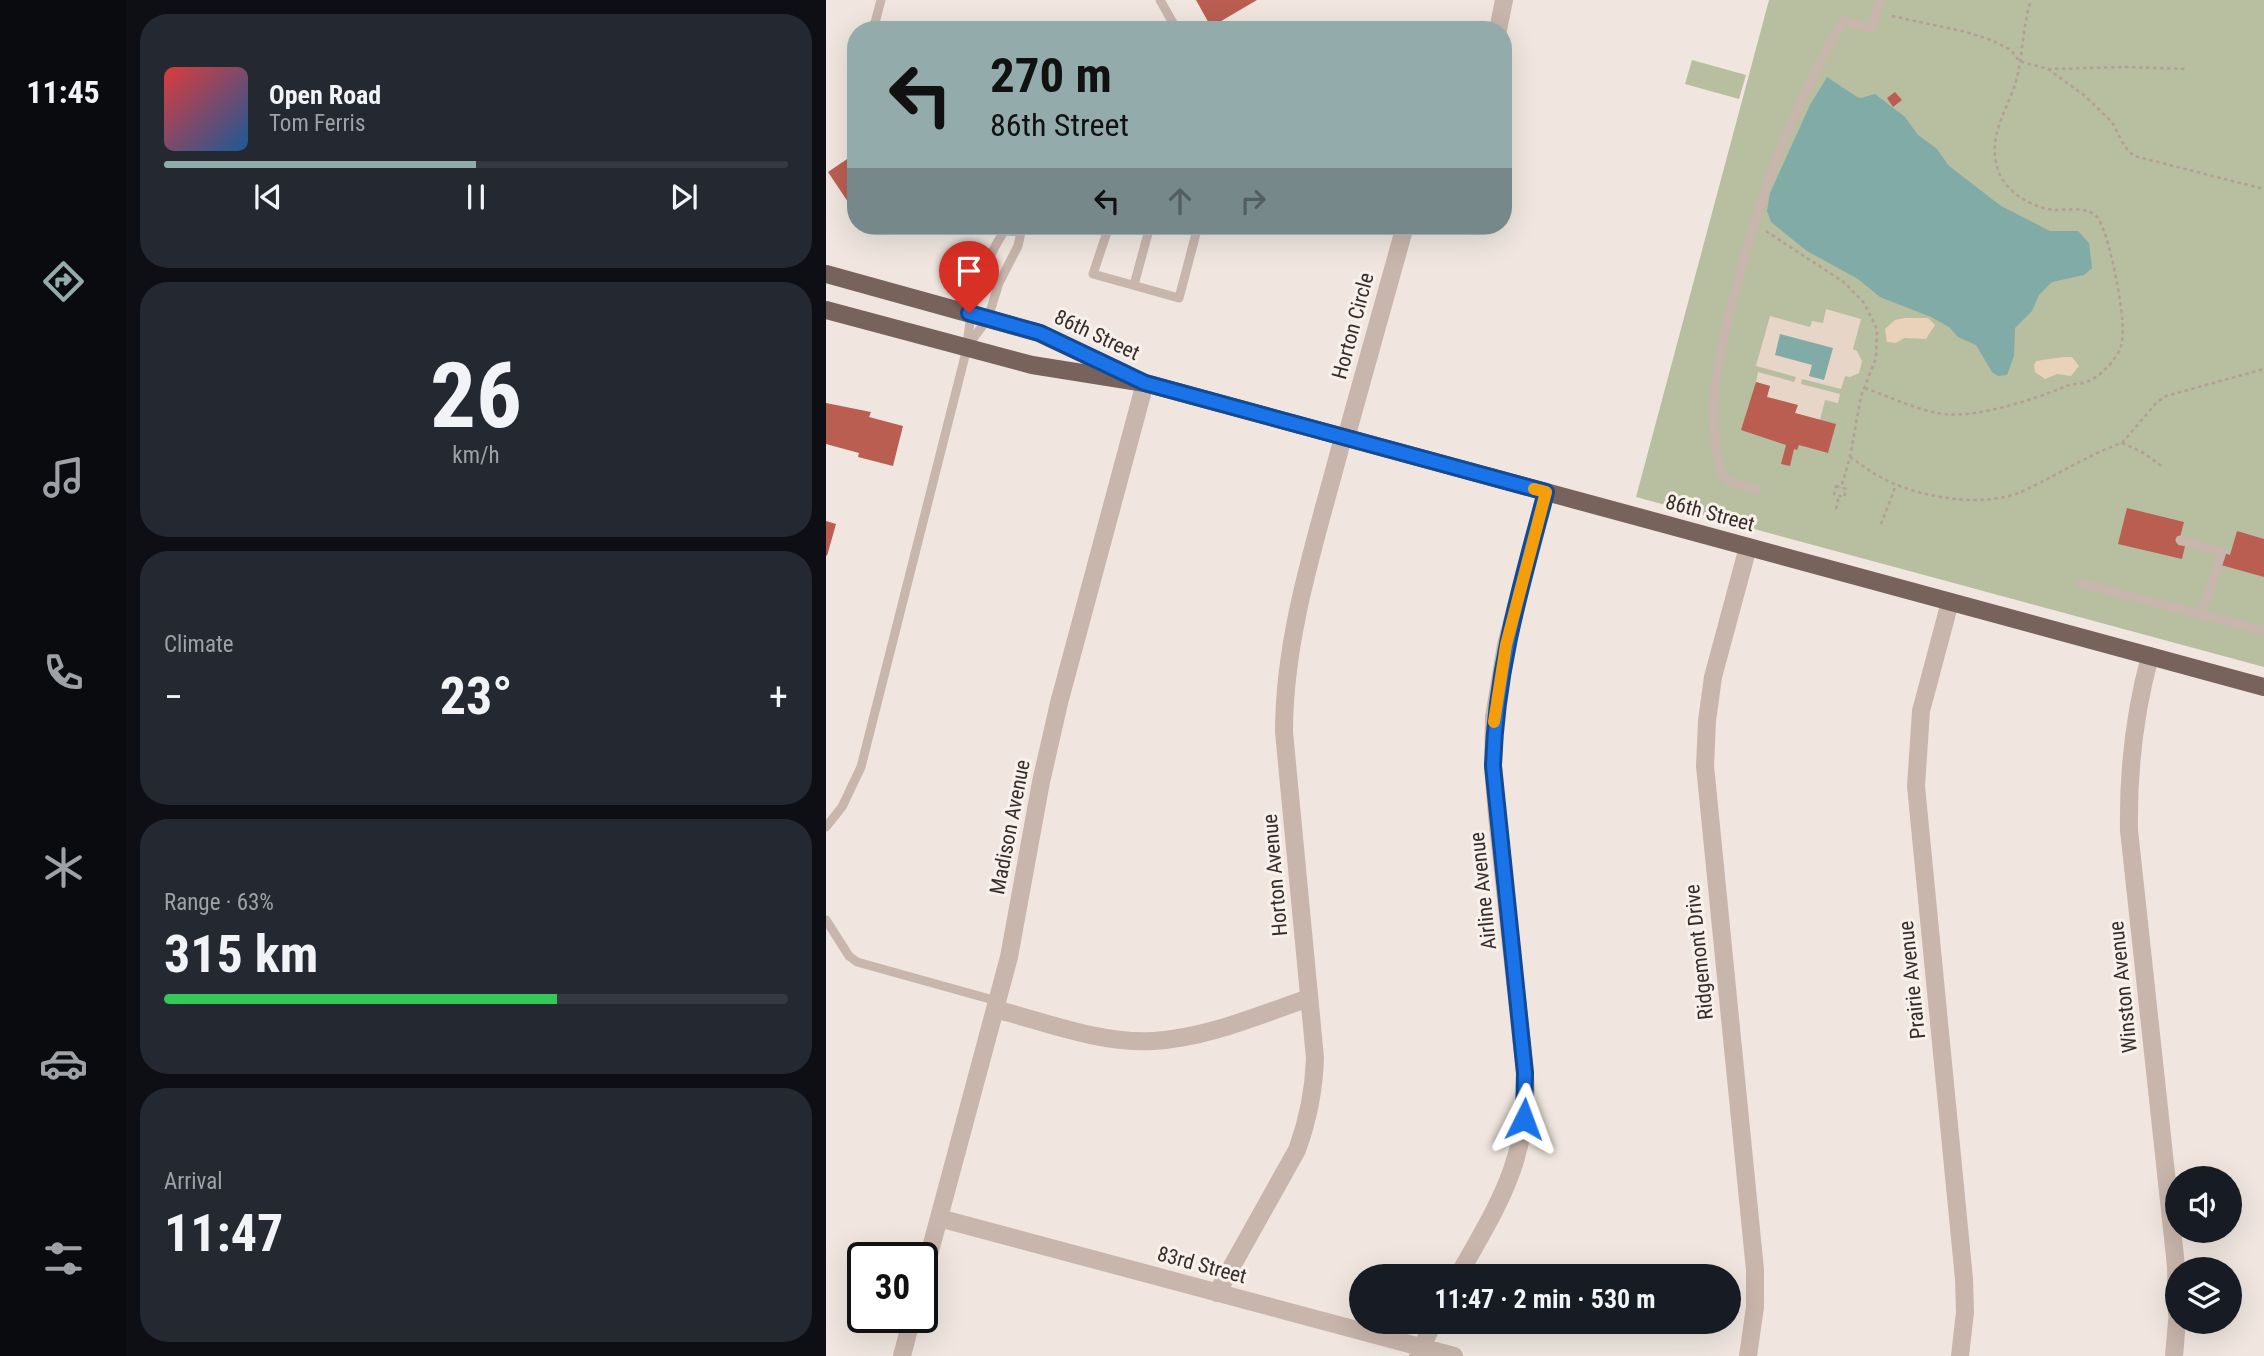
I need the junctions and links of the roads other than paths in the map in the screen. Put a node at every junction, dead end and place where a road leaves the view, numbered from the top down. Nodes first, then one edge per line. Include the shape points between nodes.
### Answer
1 (881, 0) edge
2 (1160, 0) edge
3 (1504, 0) edge
4 (1880, 0) edge
5 (875, 21) edge
6 (1172, 21) edge
7 (1500, 21) edge
8 (1001, 235) edge
9 (1019, 235) edge
10 (1106, 235) edge
11 (1148, 235) edge
12 (1196, 235) edge
13 (1402, 235) edge
14 (826, 274) edge
15 (1135, 285) junction
16 (826, 310) edge
17 (969, 313) junction
18 (988, 318) junction
19 (967, 348) junction
20 (1145, 383) junction
21 (1344, 437) junction
22 (1756, 489) dead end
23 (1546, 492) junction
24 (2180, 540) dead end
25 (1748, 547) junction
26 (2080, 583) dead end
27 (1950, 602) junction
28 (2198, 614) junction
29 (2264, 631) edge
30 (2150, 656) junction
31 (2264, 687) edge
32 (826, 827) edge
33 (826, 920) edge
34 (1309, 998) junction
35 (996, 1005) junction
36 (939, 1218) junction
37 (933, 1242) edge
38 (2175, 1257) edge
39 (1465, 1264) edge
40 (1217, 1293) junction
41 (908, 1333) edge
42 (1428, 1334) edge
43 (2176, 1334) edge
44 (1420, 1352) edge
45 (902, 1356) edge
46 (1454, 1356) edge
47 (1748, 1356) edge
48 (1960, 1356) edge
49 (2174, 1356) edge

1 - 5 lane
2 - 6 lane
3 - 7 street
4 - 22 lane via 1872,29 1843,21 1811,76 1756,214 1716,367 1713,410 1721,476
8 - 17 lane
9 - 18 lane
10 - 15 lane via 1093,274
11 - 15 lane
12 - 15 lane via 1179,298
13 - 21 street, Horton Circle
14 - 17 main road, 86th Street
16 - 19 main road, 86th Street
17 - 18 main road, 86th Street
17 - 19 lane
18 - 19 lane
18 - 20 main road, 86th Street via 1040,333
19 - 20 main road, 86th Street via 1032,365
19 - 32 lane via 860,767 842,807
20 - 21 main road, 86th Street
20 - 35 street, Madison Avenue via 1059,703
21 - 23 main road, 86th Street
21 - 34 street, Horton Avenue via 1296,622 1284,695
23 - 25 main road, 86th Street
23 - 39 street, Airline Avenue via 1506,645 1494,717 1497,816 1527,1097 1522,1142 1508,1186
24 - 28 lane via 2222,552
25 - 27 main road, 86th Street
25 - 47 street, Ridgemont Drive via 1713,677 1705,766 1755,1270
26 - 28 lane
27 - 30 main road, 86th Street
27 - 48 street, Prairie Avenue via 1921,711 1916,786 1964,1279
28 - 29 lane
30 - 31 main road, 86th Street
30 - 38 street, Winston Avenue via 2132,736 2129,830
33 - 35 lane via 856,962
34 - 35 street via 1200,1035 1154,1041 1086,1033
34 - 40 street, Horton Avenue via 1314,1081 1305,1128
35 - 36 street, Madison Avenue
36 - 37 street, Madison Avenue
36 - 40 street, 83rd Street
40 - 44 street, 83rd Street
41 - 45 street
42 - 44 street
43 - 49 street
44 - 46 street, 83rd Street

